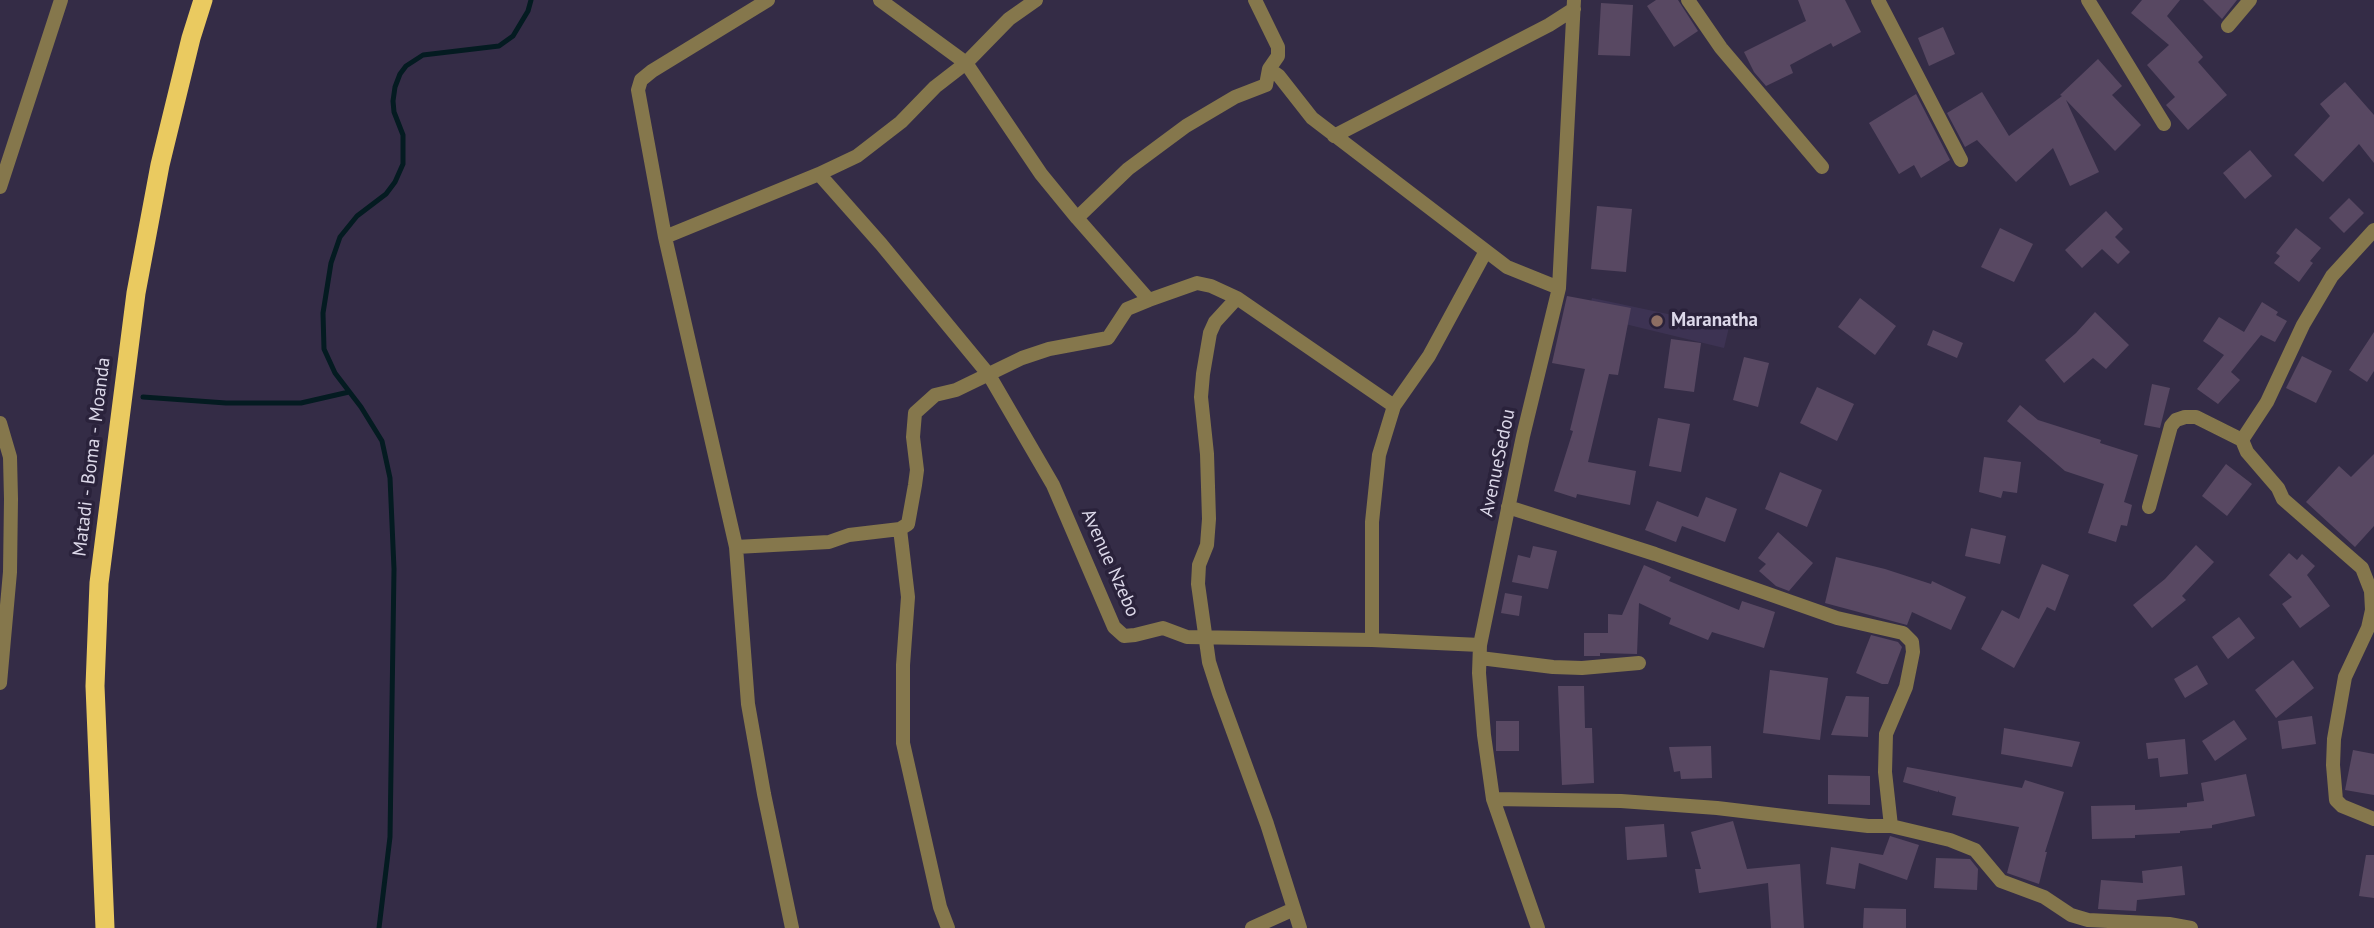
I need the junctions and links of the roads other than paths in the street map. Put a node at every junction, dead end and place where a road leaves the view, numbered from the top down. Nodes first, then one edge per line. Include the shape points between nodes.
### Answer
1 (61, 0) edge
2 (203, 0) edge
3 (768, 0) edge
4 (880, 0) edge
5 (1036, 0) edge
6 (1255, 0) edge
7 (1688, 0) edge
8 (1878, 0) edge
9 (2088, 0) edge
10 (2249, 0) edge
11 (1574, 4) edge
12 (2228, 26) dead end
13 (966, 63) junction
14 (1269, 69) junction
15 (2165, 124) dead end
16 (1334, 136) junction
17 (1961, 160) dead end
18 (1822, 167) dead end
19 (819, 174) junction
20 (0, 187) edge
21 (1077, 218) junction
22 (2374, 230) edge
23 (665, 237) junction
24 (1486, 251) junction
25 (1559, 288) junction
26 (1237, 298) junction
27 (1149, 300) junction
28 (989, 375) junction
29 (1394, 406) junction
30 (0, 423) edge
31 (2242, 440) junction
32 (1508, 507) junction
33 (2149, 507) dead end
34 (900, 529) junction
35 (736, 547) junction
36 (1206, 636) junction
37 (1371, 640) junction
38 (1480, 652) junction
39 (1639, 663) dead end
40 (0, 683) edge
41 (1493, 799) junction
42 (2374, 819) edge
43 (1891, 826) junction
44 (1294, 909) junction
45 (105, 928) edge
46 (792, 928) edge
47 (947, 928) edge
48 (1252, 928) edge
49 (1300, 928) edge
50 (1538, 928) edge
51 (2191, 928) edge

1 - 20 street
2 - 45 highway, Matadi - Boma - Moanda via 160,165 136,293 99,583 94,686
3 - 23 street via 641,80 639,101
4 - 13 street
5 - 13 street via 1009,19
6 - 14 street via 1278,47
7 - 18 street via 1721,48
8 - 17 street
9 - 15 street
10 - 12 street
11 - 16 street via 1549,24
11 - 25 street, AvenueSedou
13 - 19 street via 857,156
13 - 21 street via 1041,174
14 - 16 street
14 - 21 street via 1266,85 1186,126 1128,169
16 - 24 street
19 - 23 street
19 - 28 street
21 - 27 street
22 - 31 street via 2332,276 2267,402
23 - 35 street
24 - 25 street via 1507,267
24 - 29 street via 1429,356
25 - 32 street, AvenueSedou
26 - 27 street via 1197,284
26 - 29 street
26 - 36 street via 1215,322 1203,374 1209,519 1198,584
27 - 28 street via 1127,309 1108,338 1040,352
28 - 34 street via 935,395 915,413 917,470 908,524
28 - 36 street, Avenue Nzebo via 1053,485 1114,627 1124,636 1163,628 1187,638
29 - 37 street via 1377,468
30 - 40 street via 10,457 11,499
31 - 33 street via 2196,417 2176,420
31 - 42 street via 2283,499 2362,568 2371,591 2368,628 2344,677 2333,765 2336,800
32 - 38 street, AvenueSedou
32 - 43 street via 1836,618 1903,633 1912,642 1913,652 1906,687 1886,734
34 - 35 street via 829,542
34 - 47 street via 908,597 903,743
35 - 46 street via 748,704
36 - 37 street, Avenue Nzebo
36 - 44 street via 1209,662
37 - 38 street, Avenue Nzebo
38 - 39 street, Avenue Nzebo via 1563,667
38 - 41 street, AvenueSedou
41 - 43 street via 1622,801
41 - 50 street, AvenueSedou
43 - 51 street via 1975,850 2001,881 2044,897 2071,915
44 - 48 street
44 - 49 street

